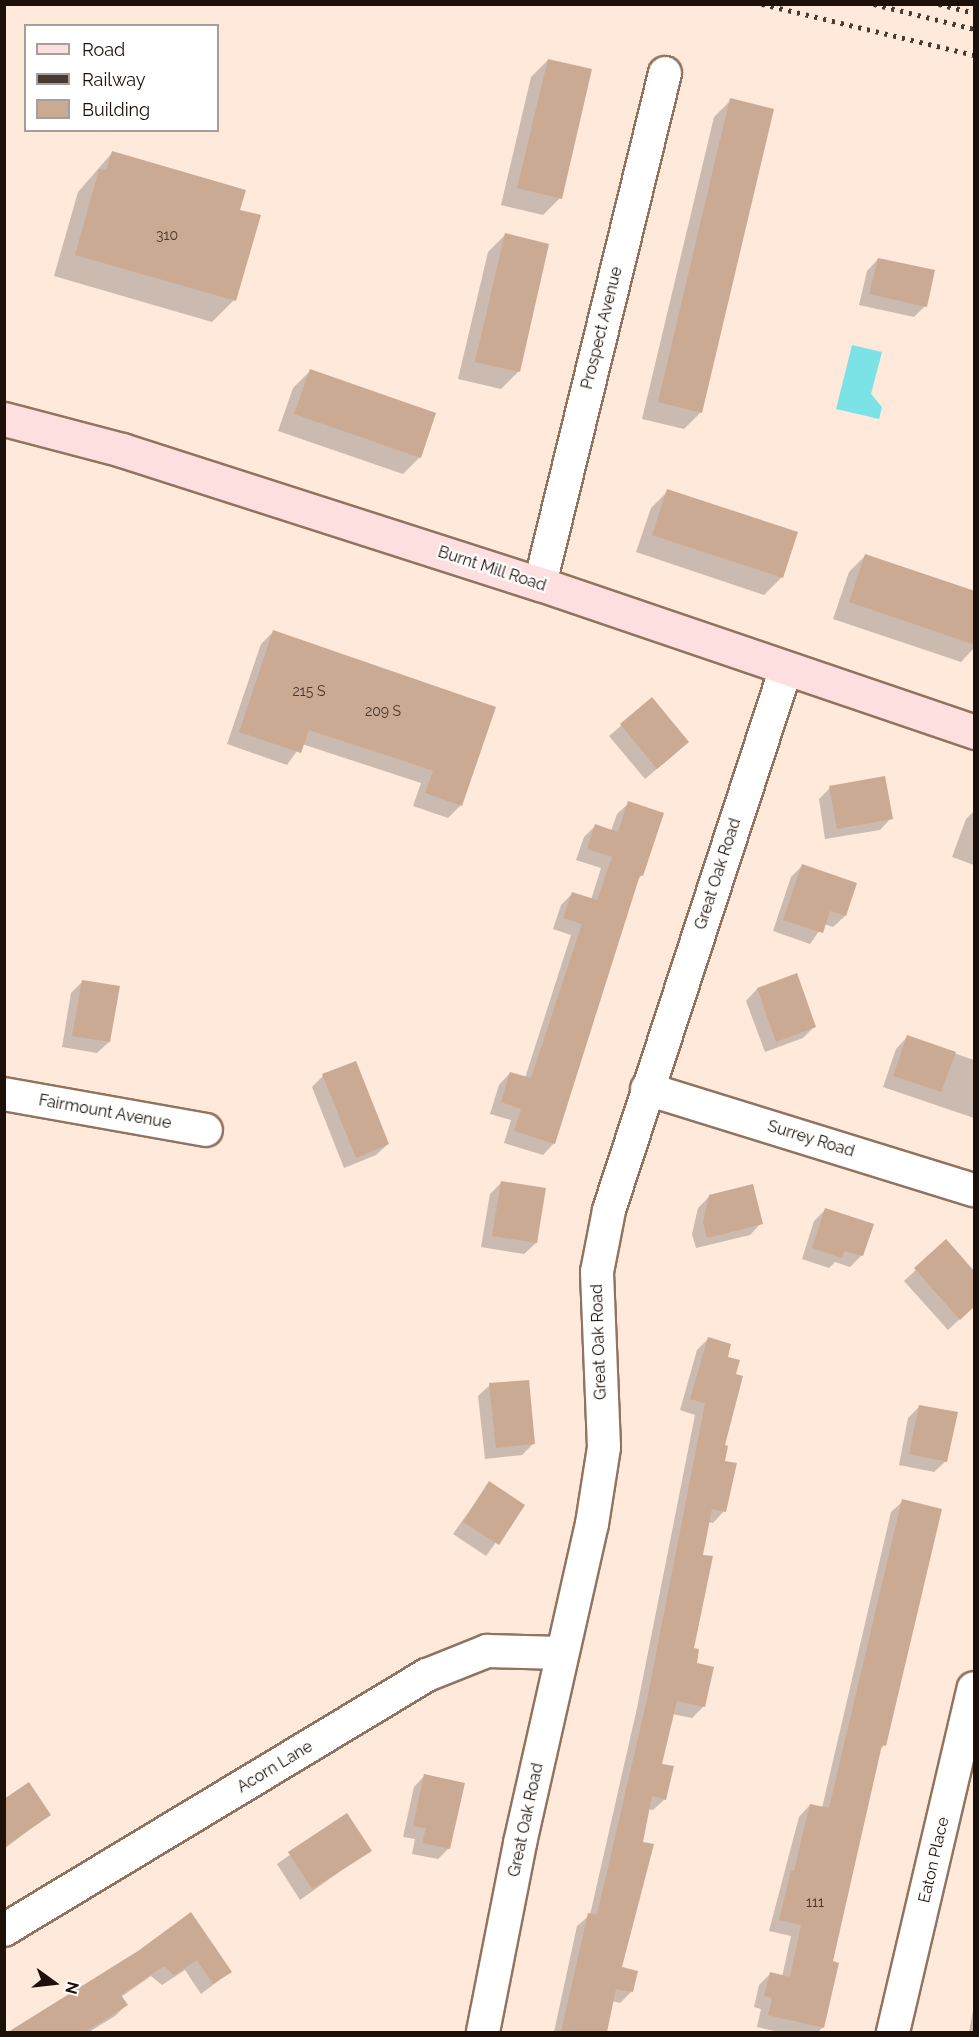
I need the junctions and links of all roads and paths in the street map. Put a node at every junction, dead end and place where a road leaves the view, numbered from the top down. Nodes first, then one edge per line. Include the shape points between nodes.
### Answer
1 (665, 73) dead end
2 (4, 419) edge
3 (540, 584) junction
4 (786, 668) junction
5 (975, 732) edge
6 (647, 1089) junction
7 (4, 1094) edge
8 (206, 1130) dead end
9 (975, 1190) edge
10 (562, 1653) junction
11 (975, 1688) edge
12 (4, 1930) edge
13 (483, 2032) edge
14 (893, 2032) edge

1 - 3 street, Prospect Avenue
2 - 3 main road, Burnt Mill Road via 122,450
3 - 4 main road, Burnt Mill Road
4 - 5 main road, Burnt Mill Road
4 - 6 street, Great Oak Road
6 - 9 street, Surrey Road
6 - 10 street, Great Oak Road via 609,1210 597,1272 604,1447 592,1524
7 - 8 street, Fairmount Avenue
10 - 12 street, Acorn Lane via 487,1651 427,1675
10 - 13 street, Great Oak Road
11 - 14 street, Eaton Place

